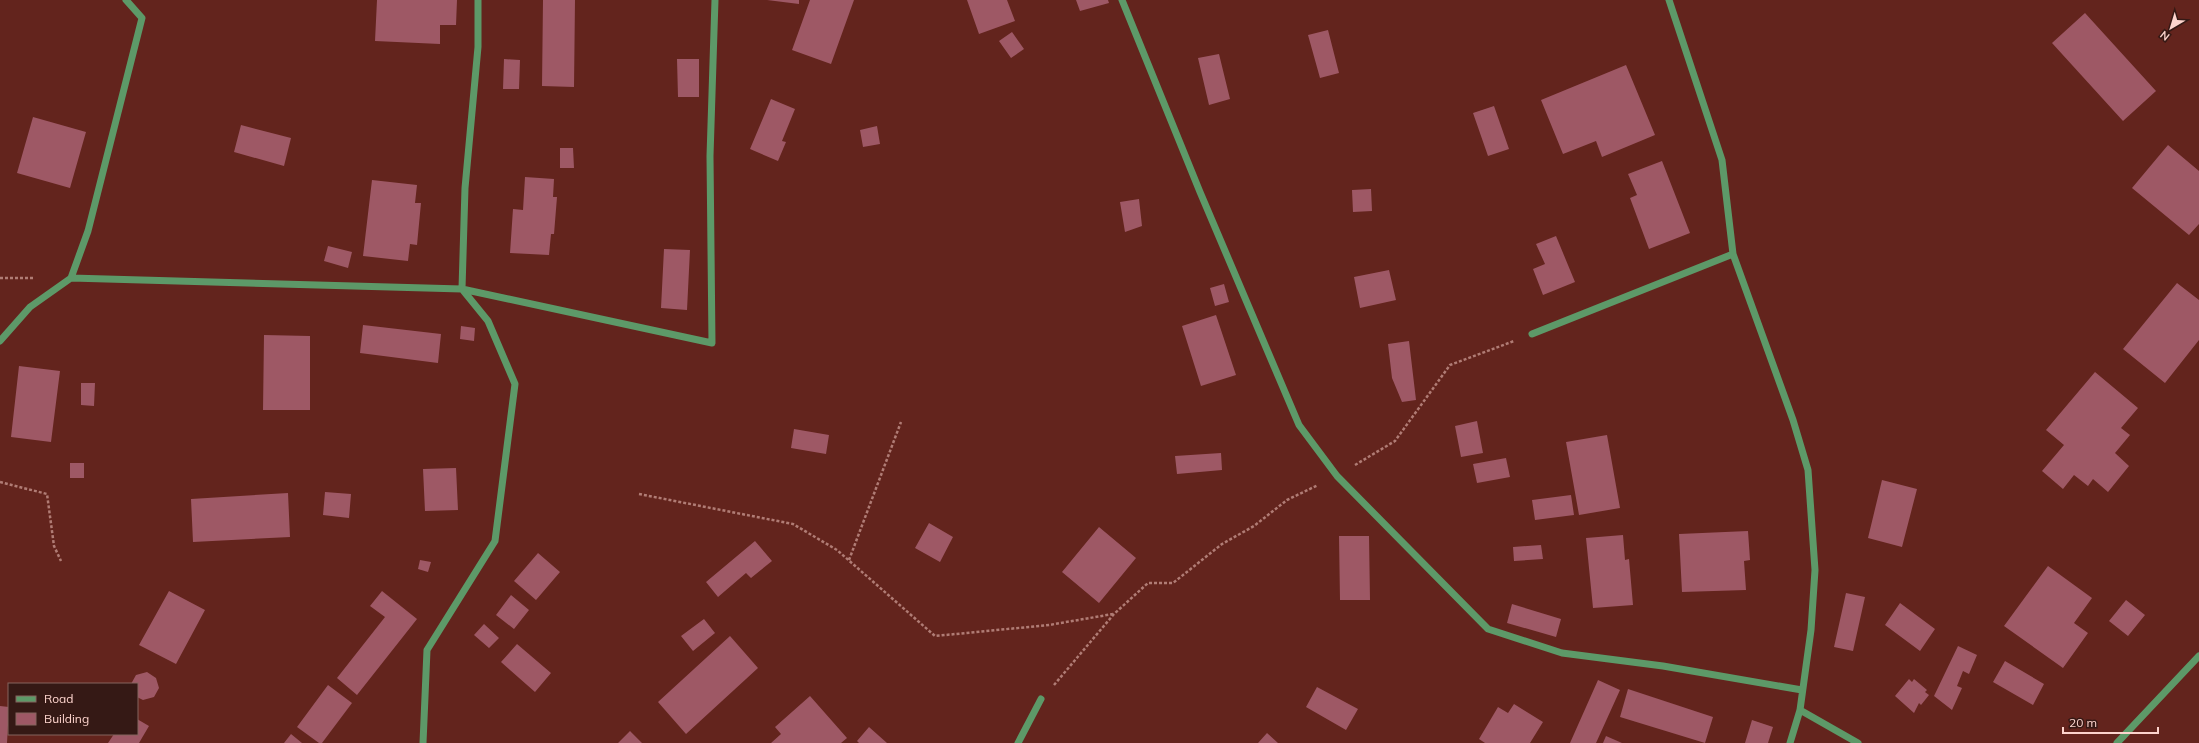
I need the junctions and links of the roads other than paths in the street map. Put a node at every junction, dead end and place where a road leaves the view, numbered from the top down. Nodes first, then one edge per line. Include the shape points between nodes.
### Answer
1 (126, 0) edge
2 (478, 0) edge
3 (715, 0) edge
4 (1122, 0) edge
5 (1669, 0) edge
6 (1733, 254) junction
7 (71, 278) junction
8 (462, 288) junction
9 (1532, 334) road end
10 (0, 341) edge
11 (2199, 656) edge
12 (1802, 690) junction
13 (1041, 699) road end
14 (1800, 710) junction
15 (423, 743) edge
16 (1018, 743) edge
17 (1790, 743) edge
18 (1858, 743) edge
19 (2117, 743) edge

1 - 7 street via 142,18 88,231
2 - 8 street via 478,47 465,188
3 - 8 street via 710,156 712,343
4 - 12 street via 1299,426 1337,476 1488,629 1562,653 1663,666
5 - 6 street via 1722,160
6 - 9 street
6 - 12 street via 1793,420 1808,470 1815,570 1811,630
7 - 8 street
7 - 10 street via 30,307
8 - 15 street via 488,320 515,384 495,541 427,650
11 - 19 street
12 - 14 street
13 - 16 street
14 - 17 street
14 - 18 street

